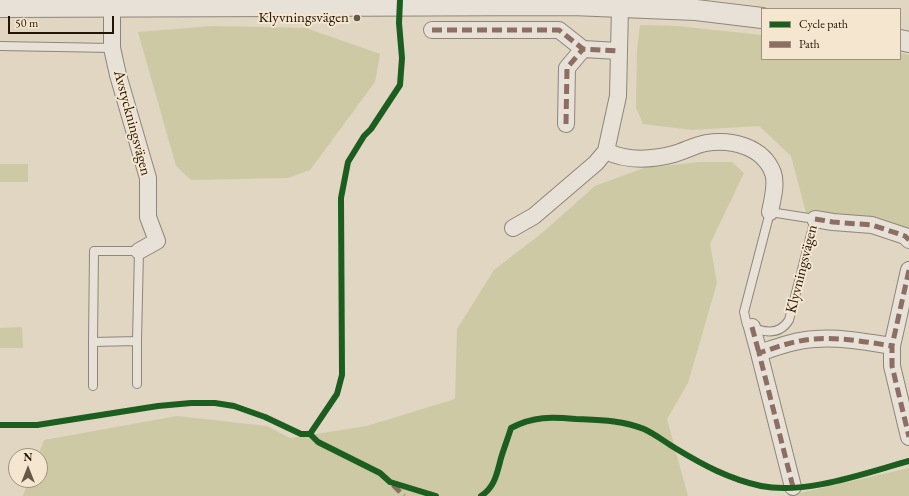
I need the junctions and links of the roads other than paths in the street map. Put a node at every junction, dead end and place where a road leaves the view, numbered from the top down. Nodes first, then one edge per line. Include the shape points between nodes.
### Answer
1 (205, 3) edge
2 (618, 4) edge
3 (0, 7) edge
4 (112, 7) junction
5 (761, 18) edge
6 (432, 30) dead end
7 (0, 46) edge
8 (112, 48) junction
9 (583, 50) junction
10 (618, 51) junction
11 (566, 124) dead end
12 (606, 151) junction
13 (770, 212) junction
14 (816, 219) junction
15 (513, 228) dead end
16 (909, 240) edge
17 (139, 250) junction
18 (909, 270) edge
19 (752, 327) junction
20 (137, 341) junction
21 (93, 342) junction
22 (892, 346) junction
23 (759, 353) junction
24 (137, 384) dead end
25 (93, 386) dead end
26 (909, 437) edge
27 (794, 487) dead end

1 - 2 street
1 - 4 street
2 - 5 street
2 - 10 street
3 - 4 street
4 - 8 street, Avstyckningsvägen
6 - 9 street via 560,30
7 - 8 lane
8 - 17 street, Avstyckningsvägen via 148,178 148,217 157,241
9 - 10 street
9 - 11 street via 567,68
10 - 12 street via 618,96
12 - 13 street via 632,159 674,154 705,143 731,142 749,148 766,160 774,174
12 - 15 street via 596,163 534,216
13 - 14 lane, Klyvningsvägen
13 - 19 lane via 744,312 747,325
14 - 16 street via 872,225 905,236
14 - 19 lane, Klyvningsvägen via 789,320 780,330 761,330
17 - 20 lane
17 - 21 lane via 94,252
18 - 22 street
19 - 23 street
20 - 21 lane
20 - 24 lane
21 - 25 lane
22 - 23 street via 815,339
22 - 26 street via 892,366
23 - 27 street

